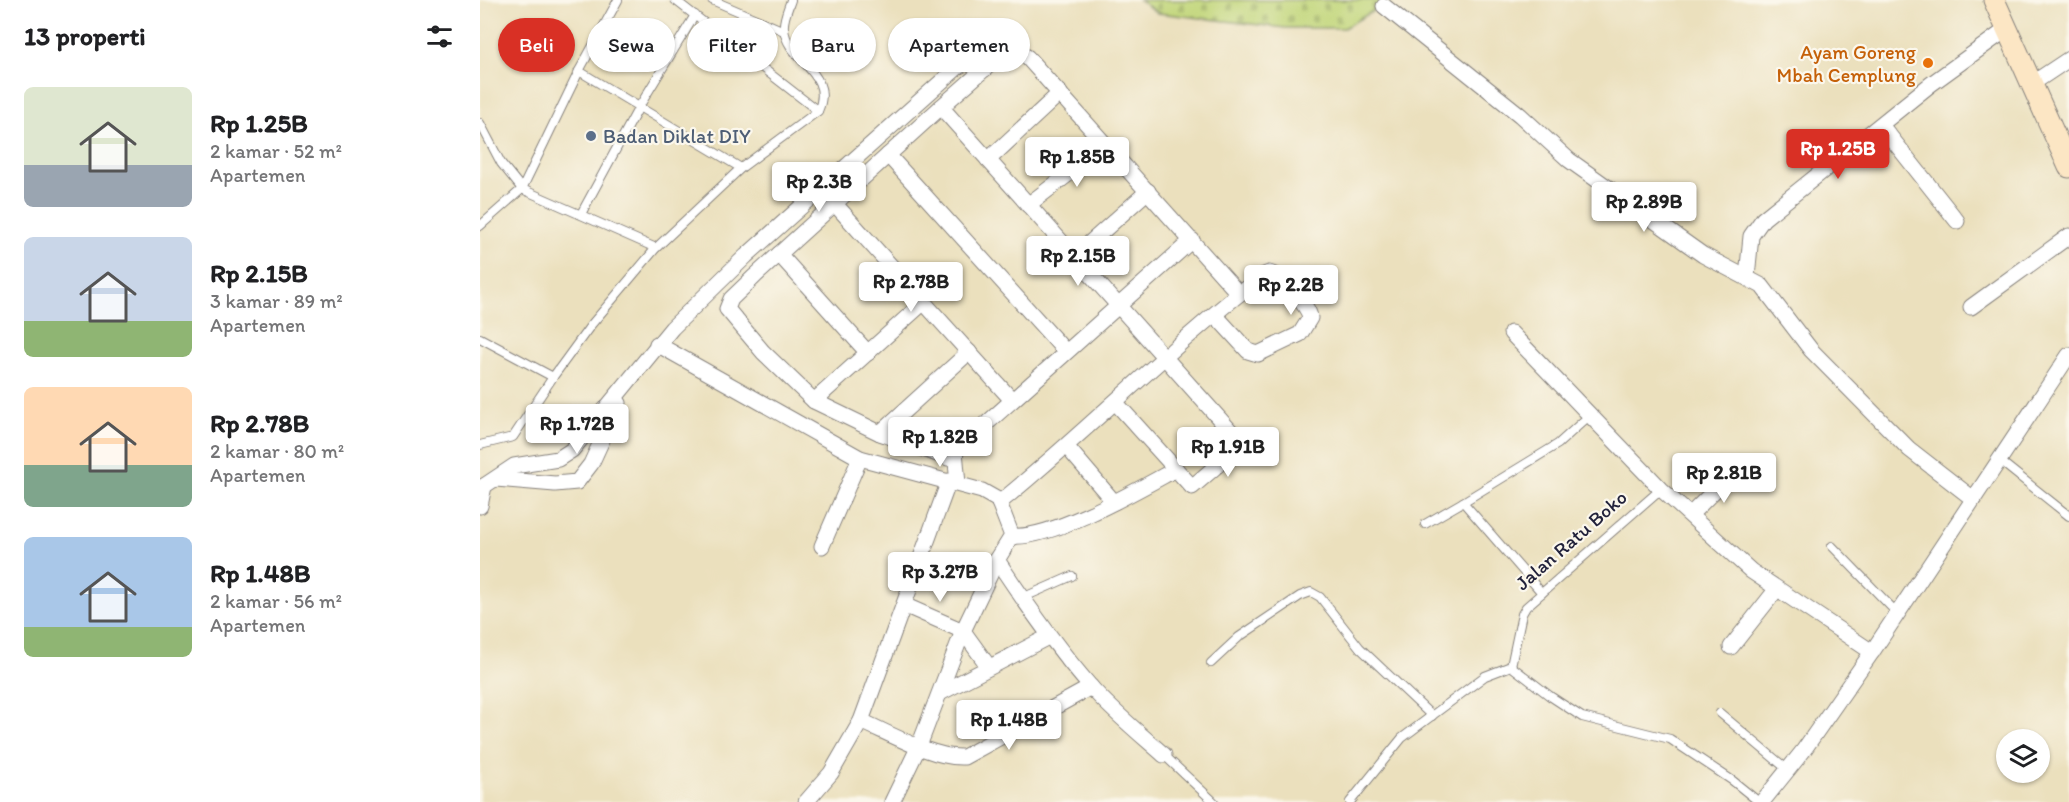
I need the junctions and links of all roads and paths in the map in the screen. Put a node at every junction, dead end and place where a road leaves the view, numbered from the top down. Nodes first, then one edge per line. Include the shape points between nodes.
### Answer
1 (618, 0) edge
2 (675, 0) edge
3 (712, 0) edge
4 (791, 0) edge
5 (1994, 0) edge
6 (1379, 3) edge
7 (695, 15) junction
8 (2007, 29) junction
9 (784, 31) junction
10 (2069, 59) edge
11 (1030, 63) edge
12 (579, 71) junction
13 (952, 72) edge
14 (982, 72) edge
15 (2033, 83) junction
16 (1060, 93) junction
17 (639, 107) junction
18 (941, 107) junction
19 (818, 111) junction
20 (480, 123) edge
21 (1881, 124) junction
22 (1106, 145) junction
23 (888, 155) junction
24 (988, 160) junction
25 (2069, 167) edge
26 (741, 168) junction
27 (522, 189) junction
28 (1148, 191) junction
29 (834, 203) junction
30 (1028, 205) junction
31 (581, 214) junction
32 (1957, 221) dead end
33 (480, 226) edge
34 (2069, 236) edge
35 (1192, 240) junction
36 (656, 248) junction
37 (779, 254) junction
38 (1074, 257) junction
39 (1747, 277) junction
40 (1239, 294) junction
41 (924, 302) junction
42 (1118, 306) junction
43 (1971, 307) dead end
44 (1215, 315) junction
45 (1511, 333) dead end
46 (480, 338) edge
47 (657, 344) junction
48 (868, 352) junction
49 (969, 352) junction
50 (1066, 352) junction
51 (2069, 355) edge
52 (1166, 358) junction
53 (553, 377) junction
54 (627, 384) junction
55 (1012, 400) junction
56 (814, 401) junction
57 (1116, 403) junction
58 (1590, 416) junction
59 (880, 433) junction
60 (480, 445) edge
61 (1067, 447) junction
62 (955, 451) junction
63 (860, 458) junction
64 (1998, 459) junction
65 (1176, 470) junction
66 (1734, 471) dead end
67 (487, 483) edge
68 (953, 483) junction
69 (1661, 489) junction
70 (1972, 498) junction
71 (1114, 502) junction
72 (1463, 502) junction
73 (999, 503) junction
74 (480, 506) edge
75 (1690, 514) junction
76 (2069, 516) edge
77 (1425, 524) dead end
78 (1012, 536) junction
79 (822, 546) dead end
80 (1833, 546) dead end
81 (998, 560) junction
82 (1072, 576) dead end
83 (1776, 590) junction
84 (1542, 593) junction
85 (1022, 598) junction
86 (904, 605) junction
87 (1896, 612) junction
88 (963, 631) junction
89 (1048, 637) junction
90 (1731, 647) dead end
91 (1872, 652) junction
92 (1211, 663) dead end
93 (1511, 666) junction
94 (989, 667) junction
95 (1091, 687) junction
96 (942, 692) junction
97 (1720, 713) dead end
98 (1432, 716) junction
99 (861, 721) junction
100 (920, 746) junction
101 (1164, 755) joint
102 (1788, 770) junction
103 (806, 802) edge
104 (892, 802) edge
105 (1214, 802) edge
106 (1350, 802) edge
107 (1760, 802) edge

1 - 12 lane
2 - 7 lane
3 - 9 lane
4 - 9 lane
5 - 8 street
6 - 39 street via 1520,115 1569,160 1703,255
7 - 17 lane
7 - 19 lane
8 - 15 street
8 - 21 street
9 - 19 lane via 822,88
10 - 15 street
11 - 16 street
12 - 17 lane
12 - 27 lane
13 - 47 street via 746,256
14 - 18 street
15 - 25 street
16 - 22 street
16 - 24 street
17 - 26 lane
17 - 31 lane
18 - 23 street
18 - 24 street
19 - 26 lane
20 - 27 lane via 501,163
21 - 32 street
21 - 39 street via 1763,219 1751,236
22 - 28 street
22 - 30 street
23 - 29 street
23 - 50 street
24 - 30 street
26 - 36 lane
27 - 31 lane
27 - 33 lane
28 - 35 street
28 - 38 street
29 - 37 street
29 - 41 street
30 - 38 street
31 - 36 lane
34 - 43 street
35 - 40 street
35 - 42 street
36 - 53 lane
37 - 48 street
37 - 56 street via 731,299 727,309 762,352
38 - 42 street
39 - 70 street via 1762,286 1801,339 1909,448
40 - 44 street
40 - 44 street via 1272,273 1308,310 1309,323 1295,337 1258,354 1248,351
41 - 48 street
41 - 49 street
42 - 50 street
42 - 52 street
44 - 52 street
45 - 58 street
46 - 53 lane
47 - 54 street
47 - 63 street
48 - 56 street
49 - 55 street
49 - 59 street
50 - 55 street
51 - 64 street
52 - 57 street
52 - 65 street via 1242,444 1192,487
53 - 60 lane via 513,437
54 - 67 street via 566,454 514,466
54 - 67 street via 591,464 577,482
55 - 62 street
56 - 59 street
57 - 61 street
57 - 65 street
58 - 69 street
58 - 72 lane via 1558,444
59 - 62 street via 948,458
61 - 71 street
61 - 73 street
62 - 68 street
63 - 68 street
63 - 79 street
64 - 70 street
64 - 76 lane
65 - 71 street
66 - 75 street
67 - 74 street
68 - 73 street via 992,495
68 - 86 street
69 - 75 street
69 - 84 lane, Jalan Ratu Boko
70 - 87 street
71 - 78 street via 1076,520 1023,537
72 - 77 lane
72 - 84 lane
73 - 78 street
75 - 83 street via 1751,572
78 - 81 street
80 - 87 lane
81 - 85 street
81 - 88 street
82 - 85 lane
83 - 90 street
83 - 91 street
84 - 93 lane, Jalan Ratu Boko via 1524,610
85 - 89 street
86 - 88 street
86 - 99 street
87 - 91 street
88 - 94 street
88 - 96 street
89 - 94 street
89 - 95 street
91 - 102 street
92 - 98 lane via 1239,637 1311,592 1320,597 1360,648
93 - 98 lane via 1485,676
93 - 107 lane via 1582,717 1670,739
94 - 96 street
95 - 100 street via 964,757
95 - 101 street
96 - 100 street
97 - 102 lane
98 - 106 lane via 1402,738
99 - 100 street
99 - 103 street via 831,773
100 - 104 street
101 - 105 lane
102 - 107 street

